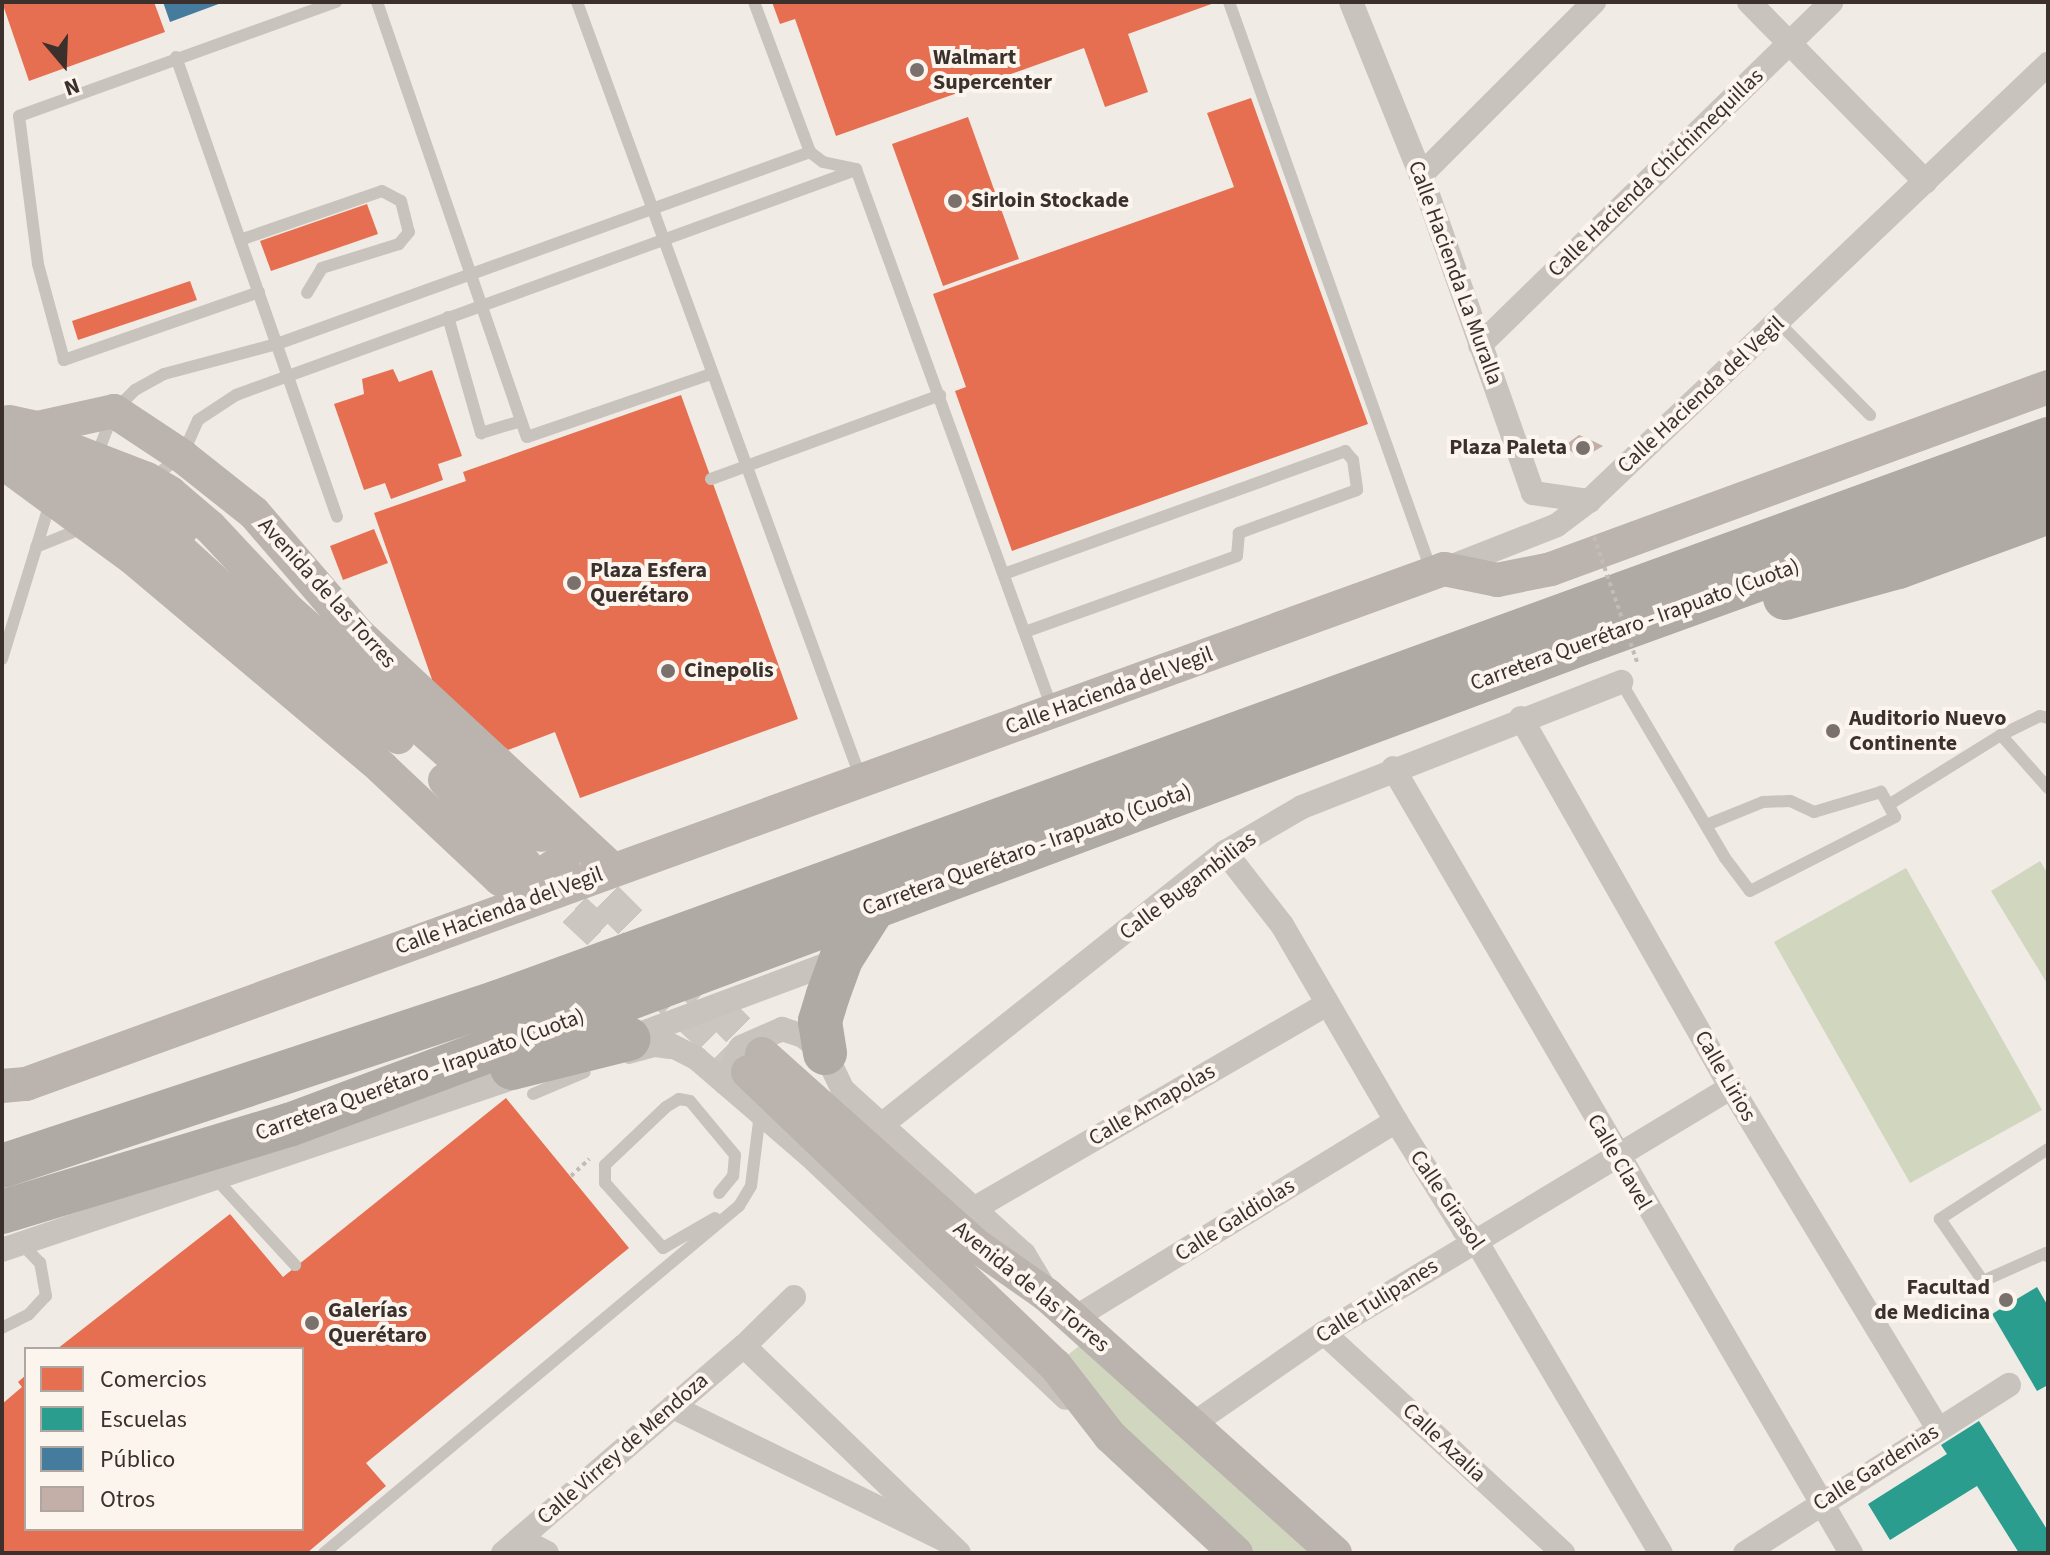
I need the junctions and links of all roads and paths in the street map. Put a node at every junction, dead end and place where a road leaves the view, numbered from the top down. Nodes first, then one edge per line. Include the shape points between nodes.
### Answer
1 (336, 2) edge
2 (377, 2) edge
3 (577, 2) edge
4 (754, 2) edge
5 (1229, 2) edge
6 (1351, 2) edge
7 (1594, 2) edge
8 (1749, 2) edge
9 (1832, 2) edge
10 (1790, 43) junction
11 (176, 57) junction
12 (2048, 64) edge
13 (810, 152) junction
14 (856, 169) junction
15 (1421, 175) junction
16 (1926, 182) junction
17 (651, 210) junction
18 (662, 239) junction
19 (240, 240) junction
20 (474, 273) junction
21 (259, 292) junction
22 (307, 293) dead end
23 (485, 304) junction
24 (448, 317) junction
25 (1778, 322) junction
26 (277, 344) junction
27 (1480, 345) junction
28 (711, 374) junction
29 (288, 375) junction
30 (2048, 387) edge
31 (940, 395) junction
32 (114, 411) junction
33 (1870, 415) dead end
34 (521, 421) junction
35 (5, 433) edge
36 (2048, 439) edge
37 (182, 456) junction
38 (745, 468) junction
39 (2048, 475) edge
40 (711, 479) dead end
41 (212, 482) junction
42 (52, 497) junction
43 (1589, 501) junction
44 (2048, 512) edge
45 (337, 517) dead end
46 (90, 525) junction
47 (1594, 537) dead end
48 (36, 547) junction
49 (1438, 571) junction
50 (1004, 574) junction
51 (2, 606) edge
52 (17, 611) junction
53 (274, 621) junction
54 (1025, 632) junction
55 (1591, 640) junction
56 (2, 659) edge
57 (1630, 673) junction
58 (378, 690) junction
59 (1054, 711) junction
60 (1521, 718) junction
61 (2048, 718) edge
62 (2001, 735) junction
63 (398, 737) junction
64 (382, 768) junction
65 (1393, 768) junction
66 (861, 779) junction
67 (2048, 788) edge
68 (1890, 804) junction
69 (1706, 825) junction
70 (564, 841) junction
71 (1225, 852) junction
72 (613, 870) junction
73 (513, 871) junction
74 (533, 899) junction
75 (874, 907) junction
76 (841, 959) junction
77 (498, 1002) junction
78 (1327, 1004) junction
79 (621, 1051) junction
80 (825, 1053) junction
81 (696, 1058) junction
82 (745, 1070) junction
83 (14, 1085) edge
84 (1731, 1087) junction
85 (533, 1094) dead end
86 (760, 1114) junction
87 (1396, 1121) junction
88 (884, 1123) junction
89 (289, 1125) junction
90 (2, 1137) edge
91 (2048, 1149) edge
92 (1614, 1154) junction
93 (2, 1166) edge
94 (216, 1179) junction
95 (719, 1193) dead end
96 (739, 1206) junction
97 (977, 1207) junction
98 (8, 1235) edge
99 (1475, 1239) junction
100 (2048, 1257) edge
101 (295, 1265) dead end
102 (1047, 1295) junction
103 (794, 1297) dead end
104 (1073, 1319) junction
105 (2, 1328) edge
106 (1324, 1333) junction
107 (744, 1346) junction
108 (2009, 1385) dead end
109 (673, 1407) junction
110 (1193, 1424) junction
111 (1938, 1429) junction
112 (1110, 1436) junction
113 (1818, 1503) junction
114 (512, 1546) edge
115 (952, 1547) edge
116 (324, 1553) edge
117 (547, 1553) edge
118 (1236, 1553) edge
119 (1335, 1553) edge
120 (1563, 1553) edge
121 (1661, 1553) edge
122 (1745, 1553) edge
123 (1851, 1553) edge

1 - 11 lane
2 - 20 lane
3 - 17 lane
4 - 13 lane
5 - 49 lane
6 - 15 street, Calle Hacienda La Muralla
7 - 15 street
8 - 10 street
9 - 10 street, Calle Hacienda Chichimequillas
10 - 16 street
10 - 27 street, Calle Hacienda Chichimequillas
11 - 19 lane
11 - 21 lane via 19,116 23,172 60,355 71,360
12 - 16 street, Calle Hacienda del Vegil
13 - 14 lane via 823,162
13 - 17 lane
14 - 18 lane
14 - 31 lane
15 - 27 street, Calle Hacienda La Muralla
16 - 25 street, Calle Hacienda del Vegil
17 - 18 lane
17 - 20 lane
18 - 23 lane
18 - 28 lane
19 - 21 lane
19 - 22 lane via 382,191 401,201 409,232 399,244 322,268
20 - 23 lane
20 - 26 lane
21 - 26 lane
23 - 24 lane
23 - 34 lane
24 - 29 lane
24 - 34 lane via 481,433
25 - 33 lane
25 - 43 street, Calle Hacienda del Vegil
26 - 29 lane
26 - 32 lane via 164,374 135,390
27 - 43 street, Calle Hacienda La Muralla via 1533,493
28 - 34 lane via 545,434 527,437
28 - 38 lane
29 - 37 lane via 211,407 198,420
29 - 45 lane
30 - 49 street via 1551,569 1497,580
31 - 38 lane
31 - 50 lane
32 - 35 street
32 - 37 street, Avenida de las Torres
32 - 46 lane via 92,480
35 - 42 street
35 - 53 street, bridge
35 - 53 street, bridge via 147,479 170,493 210,527
36 - 77 highway, Carretera Querétaro - Irapuato (Cuota)
37 - 41 street, Avenida de las Torres
37 - 46 lane
38 - 40 lane
38 - 66 lane
39 - 55 highway, Carretera Querétaro - Irapuato (Cuota)
41 - 58 street via 246,535
41 - 70 street, Avenida de las Torres via 254,513 359,635
42 - 46 street
42 - 48 lane
43 - 49 street, Calle Hacienda del Vegil via 1557,525
44 - 55 highway via 1898,567 1752,607
46 - 48 lane
46 - 63 street via 126,519 168,539 350,705
46 - 64 street
47 - 57 path, bridge
48 - 52 lane
49 - 59 street, Calle Hacienda del Vegil
50 - 54 lane
50 - 54 lane via 1345,451 1353,460 1357,490 1239,533 1237,556
51 - 52 lane
52 - 56 lane
53 - 58 street, Avenida de las Torres
53 - 63 street
53 - 64 street
54 - 59 lane
55 - 75 highway, Carretera Querétaro - Irapuato (Cuota)
57 - 60 street, Calle Bugambilias
57 - 69 lane
58 - 70 street, Avenida de las Torres
59 - 66 street, Calle Hacienda del Vegil
60 - 65 street, Calle Bugambilias
60 - 84 street, Calle Lirios
61 - 62 lane via 2040,716
62 - 67 lane
62 - 68 lane
63 - 73 street via 466,799
64 - 73 street
65 - 71 street, Calle Bugambilias via 1302,807
65 - 92 street, Calle Clavel
66 - 72 street, Calle Hacienda del Vegil
68 - 69 lane via 1881,792 1814,812 1790,801 1763,802
68 - 69 lane via 1893,821 1750,891
70 - 72 street, Avenida de las Torres
70 - 73 street via 562,861 544,873
71 - 78 street, Calle Girasol via 1282,925
71 - 88 street, Calle Bugambilias
72 - 74 street, Calle Hacienda del Vegil
73 - 74 street
74 - 83 street, Calle Hacienda del Vegil
75 - 76 highway
75 - 89 highway, Carretera Querétaro - Irapuato (Cuota)
76 - 79 street
76 - 80 highway via 820,1021
77 - 90 highway via 303,1045
77 - 93 highway, Carretera Querétaro - Irapuato (Cuota)
78 - 87 street, Calle Girasol
78 - 97 street, Calle Amapolas
79 - 81 street, Avenida de las Torres
79 - 81 lane
79 - 85 lane
79 - 89 highway
79 - 94 street
80 - 82 street via 803,1036 782,1029 741,1047
80 - 88 street via 838,1084
81 - 82 street, Avenida de las Torres
82 - 86 street, Avenida de las Torres
82 - 102 street, Avenida de las Torres
82 - 112 street, Avenida de las Torres via 1055,1365
84 - 92 street, Calle Tulipanes
84 - 111 street, Calle Lirios
86 - 96 lane via 751,1186
86 - 112 street, Avenida de las Torres
87 - 99 street, Calle Girasol via 1464,1230
87 - 104 street, Calle Galdiolas
88 - 97 street
89 - 98 highway, Carretera Querétaro - Irapuato (Cuota)
91 - 100 lane via 1940,1219 1983,1281 2046,1253
92 - 99 street, Calle Tulipanes
92 - 113 street, Calle Clavel
94 - 98 street
94 - 101 lane
95 - 96 lane via 733,1176 735,1155 690,1101 679,1099 666,1107 605,1165 603,1176 663,1248
96 - 116 lane
97 - 102 street via 1024,1254
98 - 105 lane via 40,1263 46,1296 29,1314
99 - 106 street, Calle Tulipanes
99 - 121 street, Calle Girasol
102 - 104 street, Avenida de las Torres
103 - 107 street, Calle Virrey de Mendoza
104 - 110 street, Avenida de las Torres
106 - 110 street, Calle Tulipanes
106 - 120 street, Calle Azalia
107 - 109 street, Calle Virrey de Mendoza
107 - 115 street
108 - 111 street, Calle Gardenias
109 - 114 street, Calle Virrey de Mendoza
109 - 115 street
110 - 119 street, Avenida de las Torres
111 - 113 street, Calle Gardenias
112 - 118 street, Avenida de las Torres
113 - 122 street, Calle Gardenias
113 - 123 street, Calle Clavel
114 - 117 street

